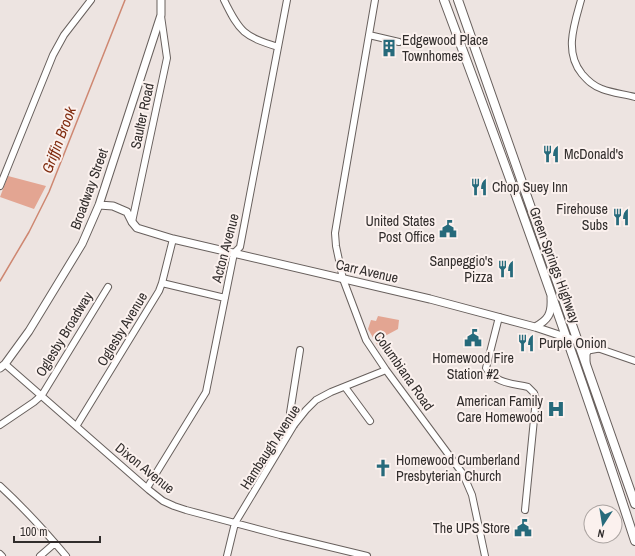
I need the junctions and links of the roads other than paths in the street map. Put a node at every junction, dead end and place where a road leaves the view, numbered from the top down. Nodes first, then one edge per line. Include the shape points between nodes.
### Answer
1 (91, 0) edge
2 (161, 0) edge
3 (224, 0) edge
4 (287, 0) edge
5 (375, 0) edge
6 (444, 0) edge
7 (458, 0) edge
8 (581, 0) edge
9 (161, 15) junction
10 (369, 35) junction
11 (399, 42) dead end
12 (278, 47) junction
13 (635, 97) edge
14 (0, 186) edge
15 (99, 205) junction
16 (132, 222) junction
17 (173, 239) junction
18 (234, 254) junction
19 (343, 279) junction
20 (162, 283) junction
21 (108, 287) dead end
22 (551, 294) junction
23 (225, 298) junction
24 (499, 318) junction
25 (535, 327) junction
26 (566, 337) junction
27 (577, 341) junction
28 (599, 348) junction
29 (300, 350) dead end
30 (635, 361) edge
31 (3, 366) edge
32 (586, 366) junction
33 (386, 370) junction
34 (345, 387) junction
35 (42, 395) junction
36 (370, 421) dead end
37 (0, 425) edge
38 (76, 425) junction
39 (294, 425) junction
40 (0, 486) edge
41 (147, 488) junction
42 (635, 504) edge
43 (525, 510) dead end
44 (235, 523) junction
45 (635, 541) edge
46 (55, 543) junction
47 (40, 556) edge
48 (66, 556) edge
49 (227, 556) edge
50 (367, 556) edge
51 (485, 556) edge

1 - 14 street via 64,35 53,55
2 - 9 street, Broadway Street
3 - 12 street via 237,25 245,33 256,40
4 - 12 street, Acton Avenue
5 - 10 street, Columbiana Road
6 - 22 main road, Green Springs Highway
7 - 27 main road, Green Springs Highway
8 - 13 street via 572,43 572,54 577,67 590,82 602,89
9 - 15 street, Broadway Street
9 - 16 street, Saulter Road via 166,58
10 - 11 street
10 - 19 street, Columbiana Road via 335,233
12 - 18 street, Acton Avenue via 240,248
15 - 16 street, Carr Avenue via 114,206 127,212
15 - 31 street, Broadway Street via 82,244 30,331
16 - 17 street, Carr Avenue via 137,228
17 - 18 street, Carr Avenue
17 - 20 street, Oglesby Avenue
18 - 19 street, Carr Avenue
18 - 23 street, Acton Avenue
19 - 24 street, Carr Avenue via 430,298
19 - 33 street, Columbiana Road via 366,340
20 - 23 street
20 - 38 street, Oglesby Avenue via 122,354
21 - 35 street, Oglesby Broadway
22 - 25 street via 552,309 543,323
22 - 26 main road, Green Springs Highway
23 - 41 street, Acton Avenue via 206,392
24 - 25 street, Carr Avenue
24 - 43 street via 486,368 491,376 498,380 528,387 536,399
25 - 26 street, Carr Avenue
26 - 27 street, Carr Avenue
26 - 45 main road, Green Springs Highway
27 - 28 street, Carr Avenue
27 - 32 main road, Green Springs Highway
28 - 30 street, Carr Avenue
28 - 32 street via 588,350
29 - 39 street via 290,413
31 - 35 street, Dixon Avenue
32 - 42 main road, Green Springs Highway
33 - 34 street, Hambaugh Avenue
33 - 51 street, Columbiana Road via 463,474 472,495
34 - 36 street
34 - 39 street, Hambaugh Avenue via 316,400
35 - 37 street
35 - 38 street, Dixon Avenue
38 - 41 street, Dixon Avenue
39 - 44 street, Hambaugh Avenue
40 - 46 street
41 - 44 street, Dixon Avenue via 174,506
44 - 49 street, Hambaugh Avenue
44 - 50 street, Dixon Avenue
46 - 47 street
46 - 48 street

